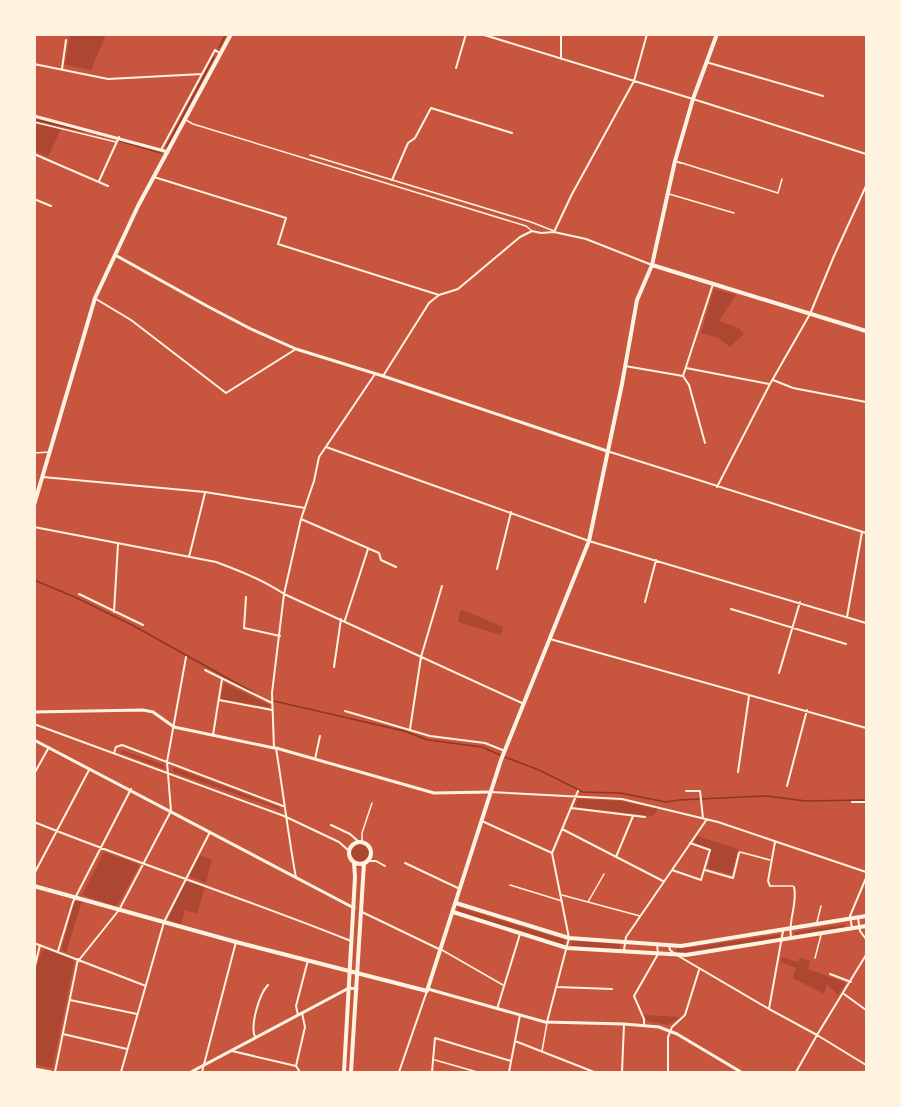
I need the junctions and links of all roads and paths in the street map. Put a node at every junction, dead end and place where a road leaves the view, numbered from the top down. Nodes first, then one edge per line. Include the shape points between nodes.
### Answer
1 (231, 34) edge
2 (466, 34) edge
3 (481, 34) edge
4 (561, 34) edge
5 (647, 34) edge
6 (717, 34) edge
7 (66, 40) dead end
8 (221, 54) junction
9 (561, 59) junction
10 (706, 62) junction
11 (34, 64) edge
12 (456, 68) dead end
13 (62, 69) junction
14 (202, 74) junction
15 (634, 81) junction
16 (823, 96) dead end
17 (693, 99) junction
18 (34, 116) edge
19 (185, 120) junction
20 (34, 122) edge
21 (512, 133) dead end
22 (119, 137) junction
23 (117, 142) junction
24 (162, 150) junction
25 (168, 152) junction
26 (34, 154) edge
27 (867, 154) edge
28 (310, 155) dead end
29 (675, 161) junction
30 (681, 163) joint
31 (153, 177) junction
32 (782, 179) dead end
33 (392, 180) junction
34 (99, 182) junction
35 (108, 186) dead end
36 (867, 186) edge
37 (668, 194) junction
38 (34, 199) edge
39 (51, 206) dead end
40 (734, 213) dead end
41 (532, 231) junction
42 (554, 232) junction
43 (115, 255) junction
44 (652, 265) junction
45 (713, 284) junction
46 (440, 295) junction
47 (95, 298) junction
48 (810, 314) junction
49 (867, 332) edge
50 (296, 349) junction
51 (625, 366) junction
52 (686, 368) junction
53 (375, 374) junction
54 (383, 376) junction
55 (683, 376) junction
56 (773, 380) junction
57 (770, 384) junction
58 (867, 402) edge
59 (705, 443) dead end
60 (326, 447) junction
61 (607, 451) junction
62 (50, 452) junction
63 (34, 453) edge
64 (42, 477) junction
65 (717, 487) junction
66 (205, 492) junction
67 (34, 505) edge
68 (305, 508) junction
69 (511, 512) junction
70 (301, 519) junction
71 (34, 527) edge
72 (862, 532) junction
73 (867, 533) edge
74 (589, 541) junction
75 (118, 544) junction
76 (368, 549) junction
77 (189, 557) junction
78 (656, 560) junction
79 (396, 567) dead end
80 (496, 569) dead end
81 (442, 586) dead end
82 (80, 594) dead end
83 (284, 594) junction
84 (246, 597) dead end
85 (645, 602) dead end
86 (800, 602) junction
87 (731, 609) dead end
88 (114, 612) junction
89 (848, 617) junction
90 (341, 619) junction
91 (345, 621) junction
92 (867, 623) edge
93 (143, 625) dead end
94 (792, 628) junction
95 (279, 636) junction
96 (550, 639) junction
97 (846, 644) dead end
98 (186, 657) dead end
99 (421, 657) junction
100 (334, 667) dead end
101 (205, 670) dead end
102 (779, 673) dead end
103 (222, 679) junction
104 (749, 696) junction
105 (219, 699) junction
106 (272, 703) junction
107 (524, 704) junction
108 (272, 710) junction
109 (807, 710) junction
110 (345, 711) dead end
111 (34, 712) edge
112 (34, 724) edge
113 (174, 727) junction
114 (867, 728) edge
115 (410, 729) junction
116 (213, 735) junction
117 (320, 736) dead end
118 (34, 740) edge
119 (49, 747) junction
120 (275, 748) junction
121 (114, 753) junction
122 (503, 755) junction
123 (315, 759) junction
124 (167, 762) junction
125 (90, 769) junction
126 (738, 772) dead end
127 (167, 773) junction
128 (34, 774) edge
129 (787, 786) dead end
130 (131, 789) junction
131 (578, 791) dead end
132 (686, 791) dead end
133 (490, 792) junction
134 (576, 798) junction
135 (852, 802) dead end
136 (867, 802) edge
137 (372, 803) dead end
138 (283, 806) junction
139 (571, 808) junction
140 (171, 810) junction
141 (284, 816) junction
142 (633, 816) junction
143 (645, 818) dead end
144 (705, 819) junction
145 (482, 821) junction
146 (34, 822) edge
147 (332, 825) dead end
148 (562, 829) junction
149 (58, 831) junction
150 (210, 832) junction
151 (361, 842) junction
152 (776, 842) junction
153 (690, 843) junction
154 (101, 847) junction
155 (349, 851) junction
156 (552, 853) junction
157 (740, 853) joint
158 (616, 857) junction
159 (772, 860) junction
160 (354, 862) junction
161 (366, 862) junction
162 (143, 863) junction
163 (405, 863) dead end
164 (385, 866) dead end
165 (672, 870) junction
166 (705, 870) junction
167 (867, 872) edge
168 (34, 874) edge
169 (604, 874) dead end
170 (296, 878) junction
171 (867, 878) edge
172 (185, 879) junction
173 (663, 881) junction
174 (510, 885) dead end
175 (34, 886) edge
176 (770, 886) joint
177 (794, 886) joint
178 (460, 890) junction
179 (561, 895) junction
180 (75, 897) junction
181 (562, 901) junction
182 (588, 902) junction
183 (456, 903) junction
184 (821, 906) dead end
185 (354, 908) junction
186 (119, 909) junction
187 (362, 911) junction
188 (453, 912) junction
189 (640, 916) junction
190 (867, 916) edge
191 (858, 918) junction
192 (851, 920) junction
193 (164, 922) junction
194 (816, 925) junction
195 (867, 926) edge
196 (860, 927) junction
197 (852, 928) junction
198 (789, 930) junction
199 (783, 931) junction
200 (520, 934) junction
201 (821, 934) junction
202 (569, 938) junction
203 (791, 939) junction
204 (867, 939) edge
205 (782, 940) junction
206 (351, 941) junction
207 (624, 941) junction
208 (236, 942) junction
209 (34, 943) edge
210 (657, 944) junction
211 (40, 945) junction
212 (669, 945) junction
213 (567, 948) junction
214 (441, 950) junction
215 (58, 951) junction
216 (624, 953) junction
217 (658, 954) junction
218 (675, 954) junction
219 (867, 955) edge
220 (815, 958) dead end
221 (79, 959) junction
222 (308, 960) junction
223 (700, 969) junction
224 (34, 970) edge
225 (350, 972) junction
226 (358, 973) junction
227 (830, 974) dead end
228 (851, 982) junction
229 (268, 985) dead end
230 (504, 985) junction
231 (146, 986) junction
232 (557, 987) junction
233 (349, 988) junction
234 (357, 989) junction
235 (612, 989) dead end
236 (428, 990) junction
237 (844, 994) junction
238 (70, 1000) junction
239 (497, 1009) junction
240 (768, 1010) junction
241 (867, 1011) edge
242 (138, 1014) junction
243 (300, 1014) junction
244 (520, 1015) junction
245 (548, 1022) junction
246 (624, 1024) junction
247 (644, 1025) junction
248 (670, 1031) junction
249 (63, 1034) junction
250 (817, 1035) junction
251 (255, 1037) junction
252 (515, 1041) junction
253 (128, 1049) junction
254 (231, 1051) junction
255 (541, 1052) junction
256 (433, 1059) junction
257 (511, 1061) junction
258 (867, 1065) edge
259 (204, 1066) junction
260 (296, 1066) junction
261 (34, 1069) edge
262 (53, 1072) edge
263 (121, 1072) edge
264 (191, 1072) edge
265 (202, 1072) edge
266 (300, 1072) edge
267 (344, 1072) edge
268 (351, 1072) edge
269 (399, 1072) edge
270 (432, 1072) edge
271 (477, 1072) edge
272 (509, 1072) edge
273 (594, 1072) edge
274 (622, 1072) edge
275 (668, 1072) edge
276 (741, 1072) edge
277 (796, 1072) edge

1 - 8 main road
2 - 12 street
3 - 9 street
4 - 9 street
5 - 15 street
6 - 10 main road
7 - 13 street
8 - 14 street via 214,50
8 - 19 main road
9 - 15 street
10 - 16 street
10 - 17 main road
11 - 13 street
13 - 14 street via 108,79
14 - 24 street
15 - 17 street
15 - 42 street
17 - 27 street
17 - 29 main road
18 - 22 street
19 - 25 main road
19 - 41 lane
20 - 23 lane
21 - 33 street via 431,108 415,138 408,143
22 - 23 street
22 - 24 street
23 - 34 street
24 - 25 street
25 - 31 main road
26 - 34 street
28 - 33 lane
29 - 30 street
29 - 37 main road
30 - 32 lane via 778,193
31 - 43 main road
31 - 46 street via 286,218 278,244
33 - 42 lane
34 - 35 street
36 - 48 street
37 - 40 lane
37 - 44 main road
38 - 39 street
41 - 42 street
41 - 46 street via 458,289
42 - 44 street via 586,239
43 - 47 main road
43 - 50 street
44 - 45 main road
44 - 51 main road via 637,300
45 - 48 main road
45 - 52 street
46 - 54 street via 429,303
47 - 50 street via 131,320 226,393
47 - 62 main road
48 - 49 main road
48 - 56 street
50 - 53 street
51 - 55 street
51 - 61 main road
52 - 55 street
52 - 57 street
53 - 54 street
53 - 60 street
54 - 61 street
55 - 59 street
56 - 57 street
56 - 58 street via 793,388
57 - 65 street
60 - 68 street via 319,457
60 - 69 street
61 - 65 street
61 - 74 main road
62 - 63 lane
62 - 64 main road
64 - 66 street
64 - 67 main road
65 - 72 street
66 - 68 street
66 - 77 street
68 - 70 street
69 - 74 street
69 - 80 street
70 - 76 street
70 - 83 street
71 - 75 street
72 - 73 street
72 - 89 street
74 - 78 street
74 - 96 main road
75 - 77 street
75 - 88 street
76 - 79 street via 380,553 381,560
76 - 91 street
77 - 83 street via 241,571
78 - 85 street
78 - 86 street
81 - 99 street
82 - 88 street
83 - 90 street
83 - 95 street
84 - 95 street via 244,628
86 - 89 street
86 - 94 street
87 - 94 street
88 - 93 street
89 - 92 street
90 - 91 street
90 - 100 street
91 - 99 street
94 - 97 street
94 - 102 street
95 - 106 street
96 - 104 street
96 - 107 main road
98 - 113 street
99 - 107 street
99 - 115 street
101 - 103 street
103 - 105 street
103 - 106 street
104 - 109 street
104 - 126 street
105 - 108 street
105 - 116 street
106 - 108 street
107 - 122 main road
108 - 120 street
109 - 114 street
109 - 129 street
110 - 115 street
111 - 113 street via 143,710 153,712
112 - 121 street
113 - 116 street
113 - 124 street
115 - 122 street via 430,736 485,743
116 - 120 street
117 - 123 street
118 - 119 street
119 - 125 street
119 - 128 street
120 - 123 street
120 - 138 street
121 - 124 street via 122,745
121 - 127 street
122 - 133 main road
123 - 133 street via 434,792
124 - 127 street
124 - 138 street
125 - 130 street
125 - 149 street
127 - 140 street
127 - 141 street
130 - 140 street
130 - 154 street
131 - 134 street
132 - 144 street via 700,791
133 - 134 street
133 - 145 main road
134 - 139 street
134 - 144 street via 622,800
135 - 136 street
137 - 151 lane
138 - 141 street
139 - 142 street
139 - 148 street
140 - 150 street
140 - 162 street
141 - 155 street via 339,842
141 - 170 street
142 - 143 street
142 - 158 street
144 - 152 street
144 - 153 street
145 - 156 street
145 - 178 main road
146 - 149 street
147 - 151 street
148 - 156 street
148 - 158 street
149 - 154 street
149 - 168 street
150 - 170 street
150 - 172 street
151 - 155 main road via 353,844
151 - 161 main road via 371,852
152 - 159 street
152 - 167 street
153 - 165 street
153 - 166 street via 710,850
154 - 162 street
154 - 180 street
155 - 160 main road
156 - 179 street
157 - 159 lane
157 - 166 street via 733,878
158 - 173 street
159 - 176 street
160 - 161 main road
160 - 185 main road
161 - 164 street via 376,861
161 - 187 main road
162 - 172 street
162 - 186 street
163 - 178 street
165 - 166 street via 701,880
165 - 173 street
169 - 182 lane
170 - 185 street
171 - 192 street
172 - 193 street
172 - 206 street
173 - 189 street
174 - 181 lane
175 - 180 main road
176 - 177 lane
177 - 198 street
178 - 183 main road
179 - 181 street
179 - 182 lane
180 - 186 main road
180 - 215 street
181 - 202 street
182 - 189 lane
183 - 188 main road
183 - 202 main road
184 - 194 lane
185 - 206 main road
186 - 193 main road
186 - 221 street
187 - 214 street
187 - 226 main road
188 - 200 main road
188 - 214 main road
189 - 207 street
190 - 191 main road
191 - 192 main road
191 - 196 street
192 - 194 main road
192 - 197 street
193 - 208 main road
193 - 231 street
194 - 198 main road
195 - 196 main road
196 - 197 main road
196 - 204 street
197 - 201 main road
198 - 199 main road
198 - 203 street
199 - 205 street
199 - 212 main road via 697,945
200 - 213 main road
200 - 230 street
201 - 203 main road
201 - 220 lane
202 - 207 main road
202 - 213 street
203 - 205 main road
205 - 218 main road
205 - 240 street
206 - 225 main road
207 - 210 main road
207 - 216 street
208 - 222 main road
208 - 259 street
209 - 211 street
210 - 212 main road
210 - 217 street
211 - 215 street
211 - 224 street
212 - 218 street
213 - 216 main road
213 - 232 street
214 - 230 lane
214 - 236 main road
215 - 221 street
216 - 217 main road
217 - 218 main road
217 - 247 street via 634,996
218 - 223 street
219 - 228 street
221 - 231 street
221 - 238 street
222 - 225 main road
222 - 243 street via 297,1006
223 - 240 street
223 - 248 street via 685,1015
225 - 226 main road
225 - 233 main road
226 - 234 main road
226 - 236 main road
227 - 228 street
228 - 237 street
229 - 251 street via 262,991
230 - 239 street
231 - 242 street
232 - 235 street
232 - 245 street
233 - 234 street
233 - 243 street
233 - 267 main road
234 - 268 main road
236 - 239 street
236 - 269 street
237 - 241 street
237 - 250 street
238 - 242 street
238 - 249 street
239 - 244 street
240 - 250 street
242 - 253 street
243 - 251 street
243 - 260 street via 305,1027
244 - 245 street
244 - 252 street
245 - 246 street
245 - 255 lane
246 - 247 street
246 - 274 street
247 - 248 street
248 - 275 street
248 - 276 street
249 - 253 street
249 - 262 street
250 - 258 street
250 - 277 street
251 - 254 street
252 - 255 street
252 - 257 street
253 - 263 street
254 - 259 street
254 - 260 street
255 - 273 street
256 - 257 street via 435,1038
256 - 270 street
256 - 271 lane
257 - 272 street
259 - 264 street
259 - 265 street
260 - 266 street
261 - 262 street

